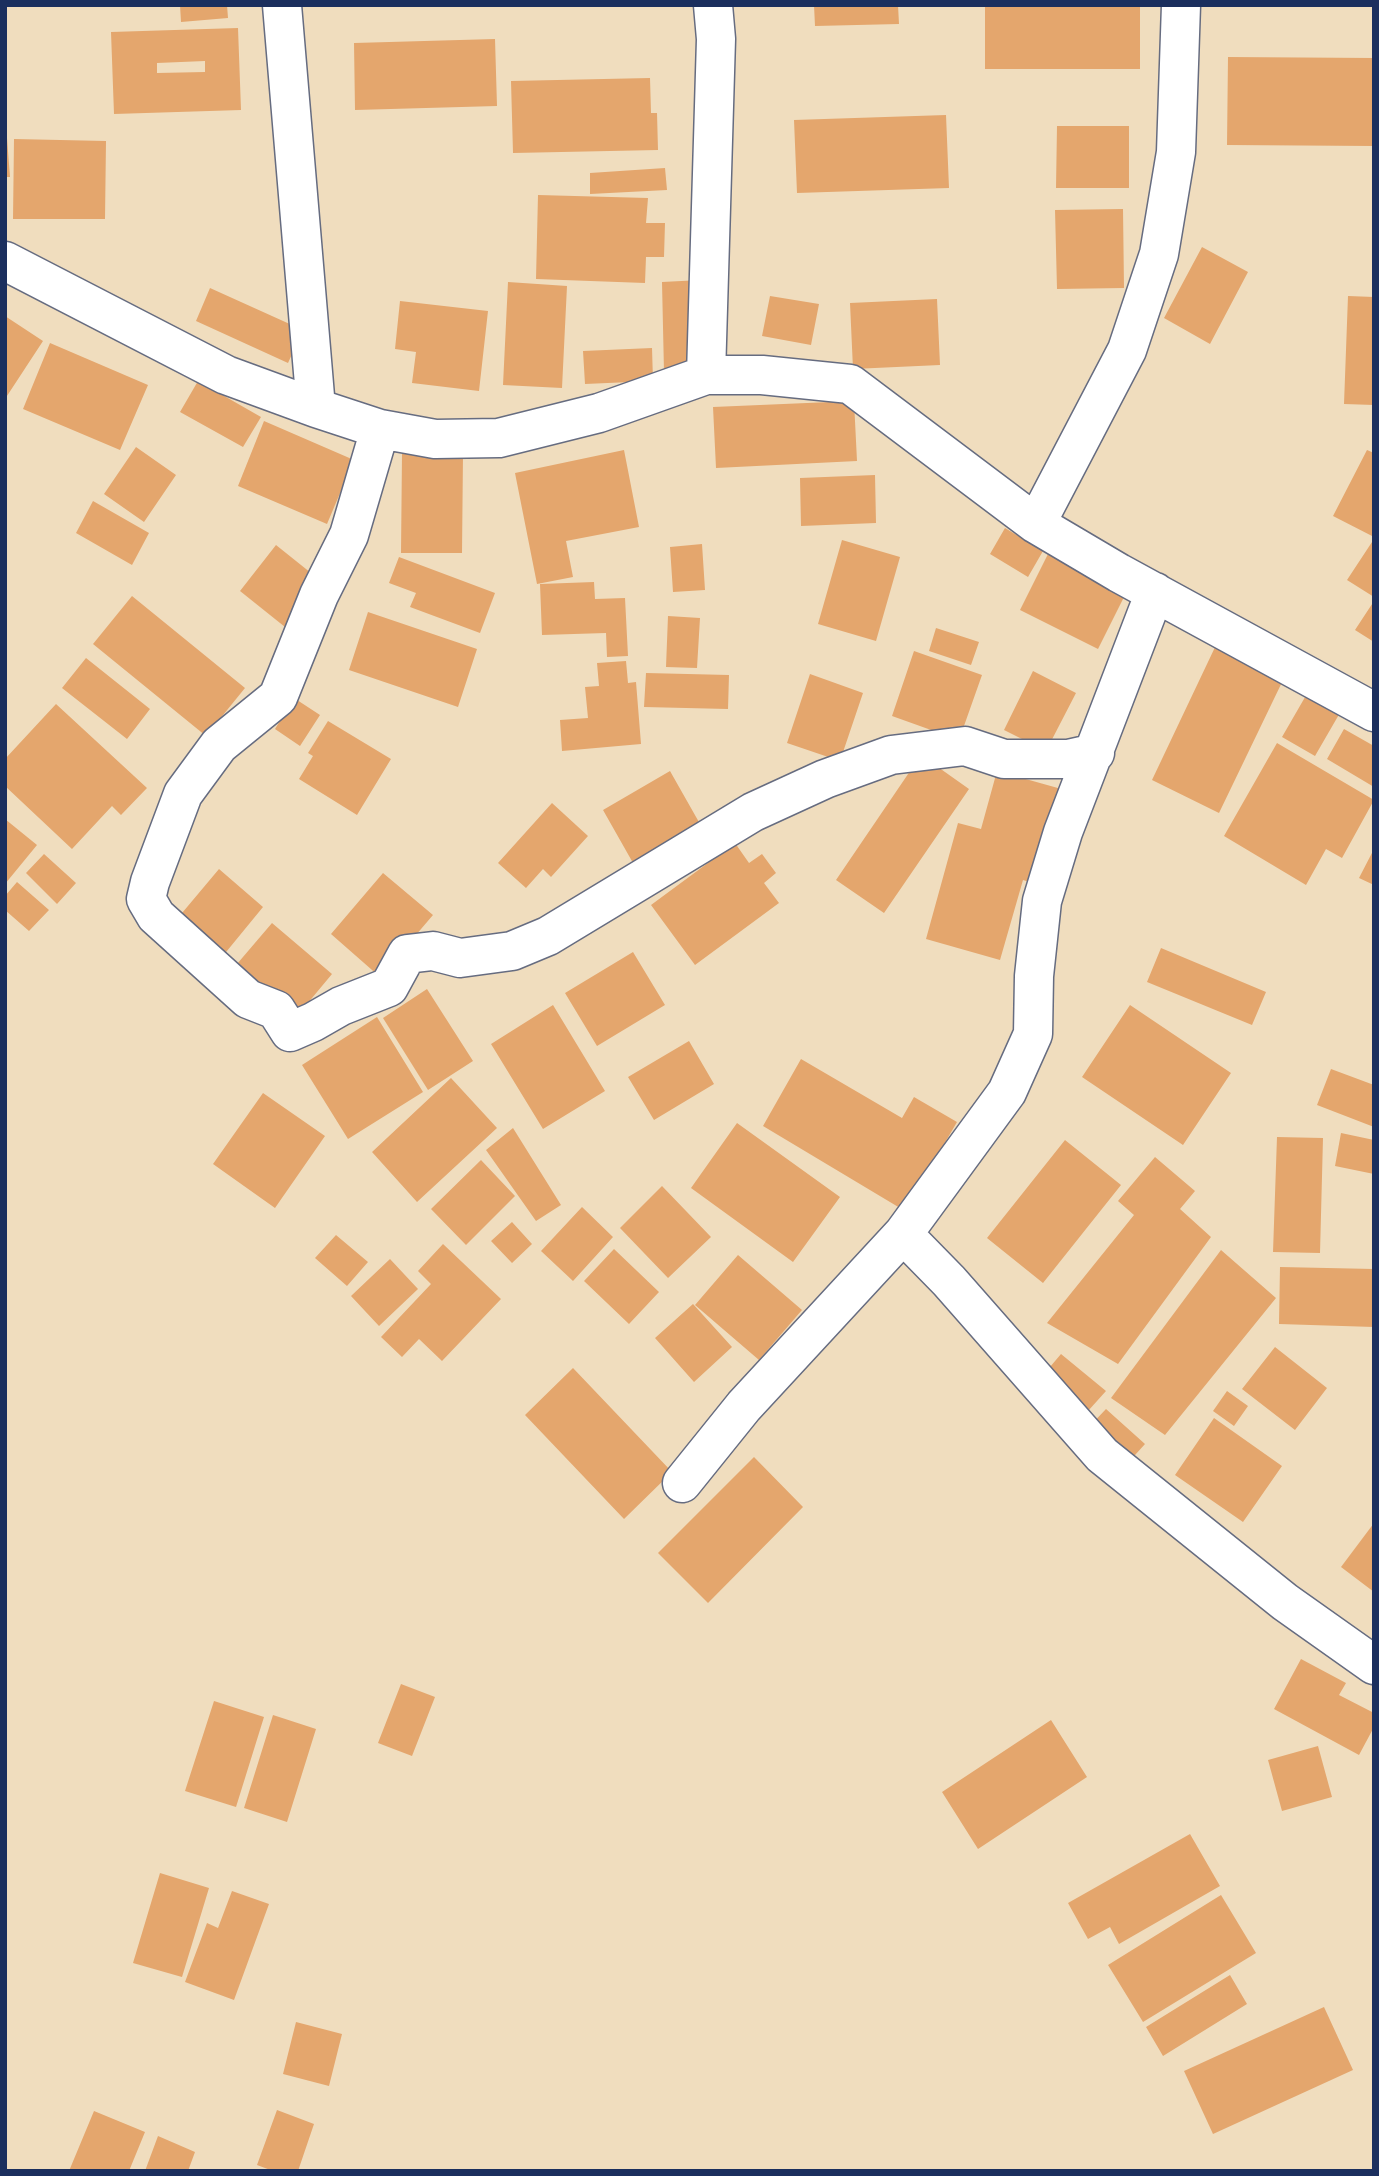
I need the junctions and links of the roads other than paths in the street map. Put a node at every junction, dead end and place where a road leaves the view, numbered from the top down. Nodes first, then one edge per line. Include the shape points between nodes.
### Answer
1 (282, 5) edge
2 (713, 5) edge
3 (1181, 5) edge
4 (5, 261) edge
5 (706, 375) junction
6 (316, 408) junction
7 (380, 429) junction
8 (1036, 524) junction
9 (1155, 592) junction
10 (1374, 712) edge
11 (1095, 753) junction
12 (903, 1234) junction
13 (682, 1483) dead end
14 (1374, 1665) edge

1 - 6 street
2 - 5 street via 716,40
3 - 8 street via 1176,152 1159,254 1127,350
4 - 6 street via 226,375
5 - 7 street via 599,413 499,439 435,439
5 - 8 street via 850,384
6 - 7 street
7 - 11 street via 349,535 278,697 219,745 183,794 146,899 156,916 248,999 275,1010 290,1032 389,987 407,954 433,951 460,958 512,951 548,936 753,812 891,755 965,746 1004,759 1068,759
8 - 9 street
9 - 10 street
9 - 11 street
11 - 12 street via 1042,901 1033,1034 1007,1092
12 - 13 street via 744,1406
12 - 14 street via 1102,1455 1285,1602

